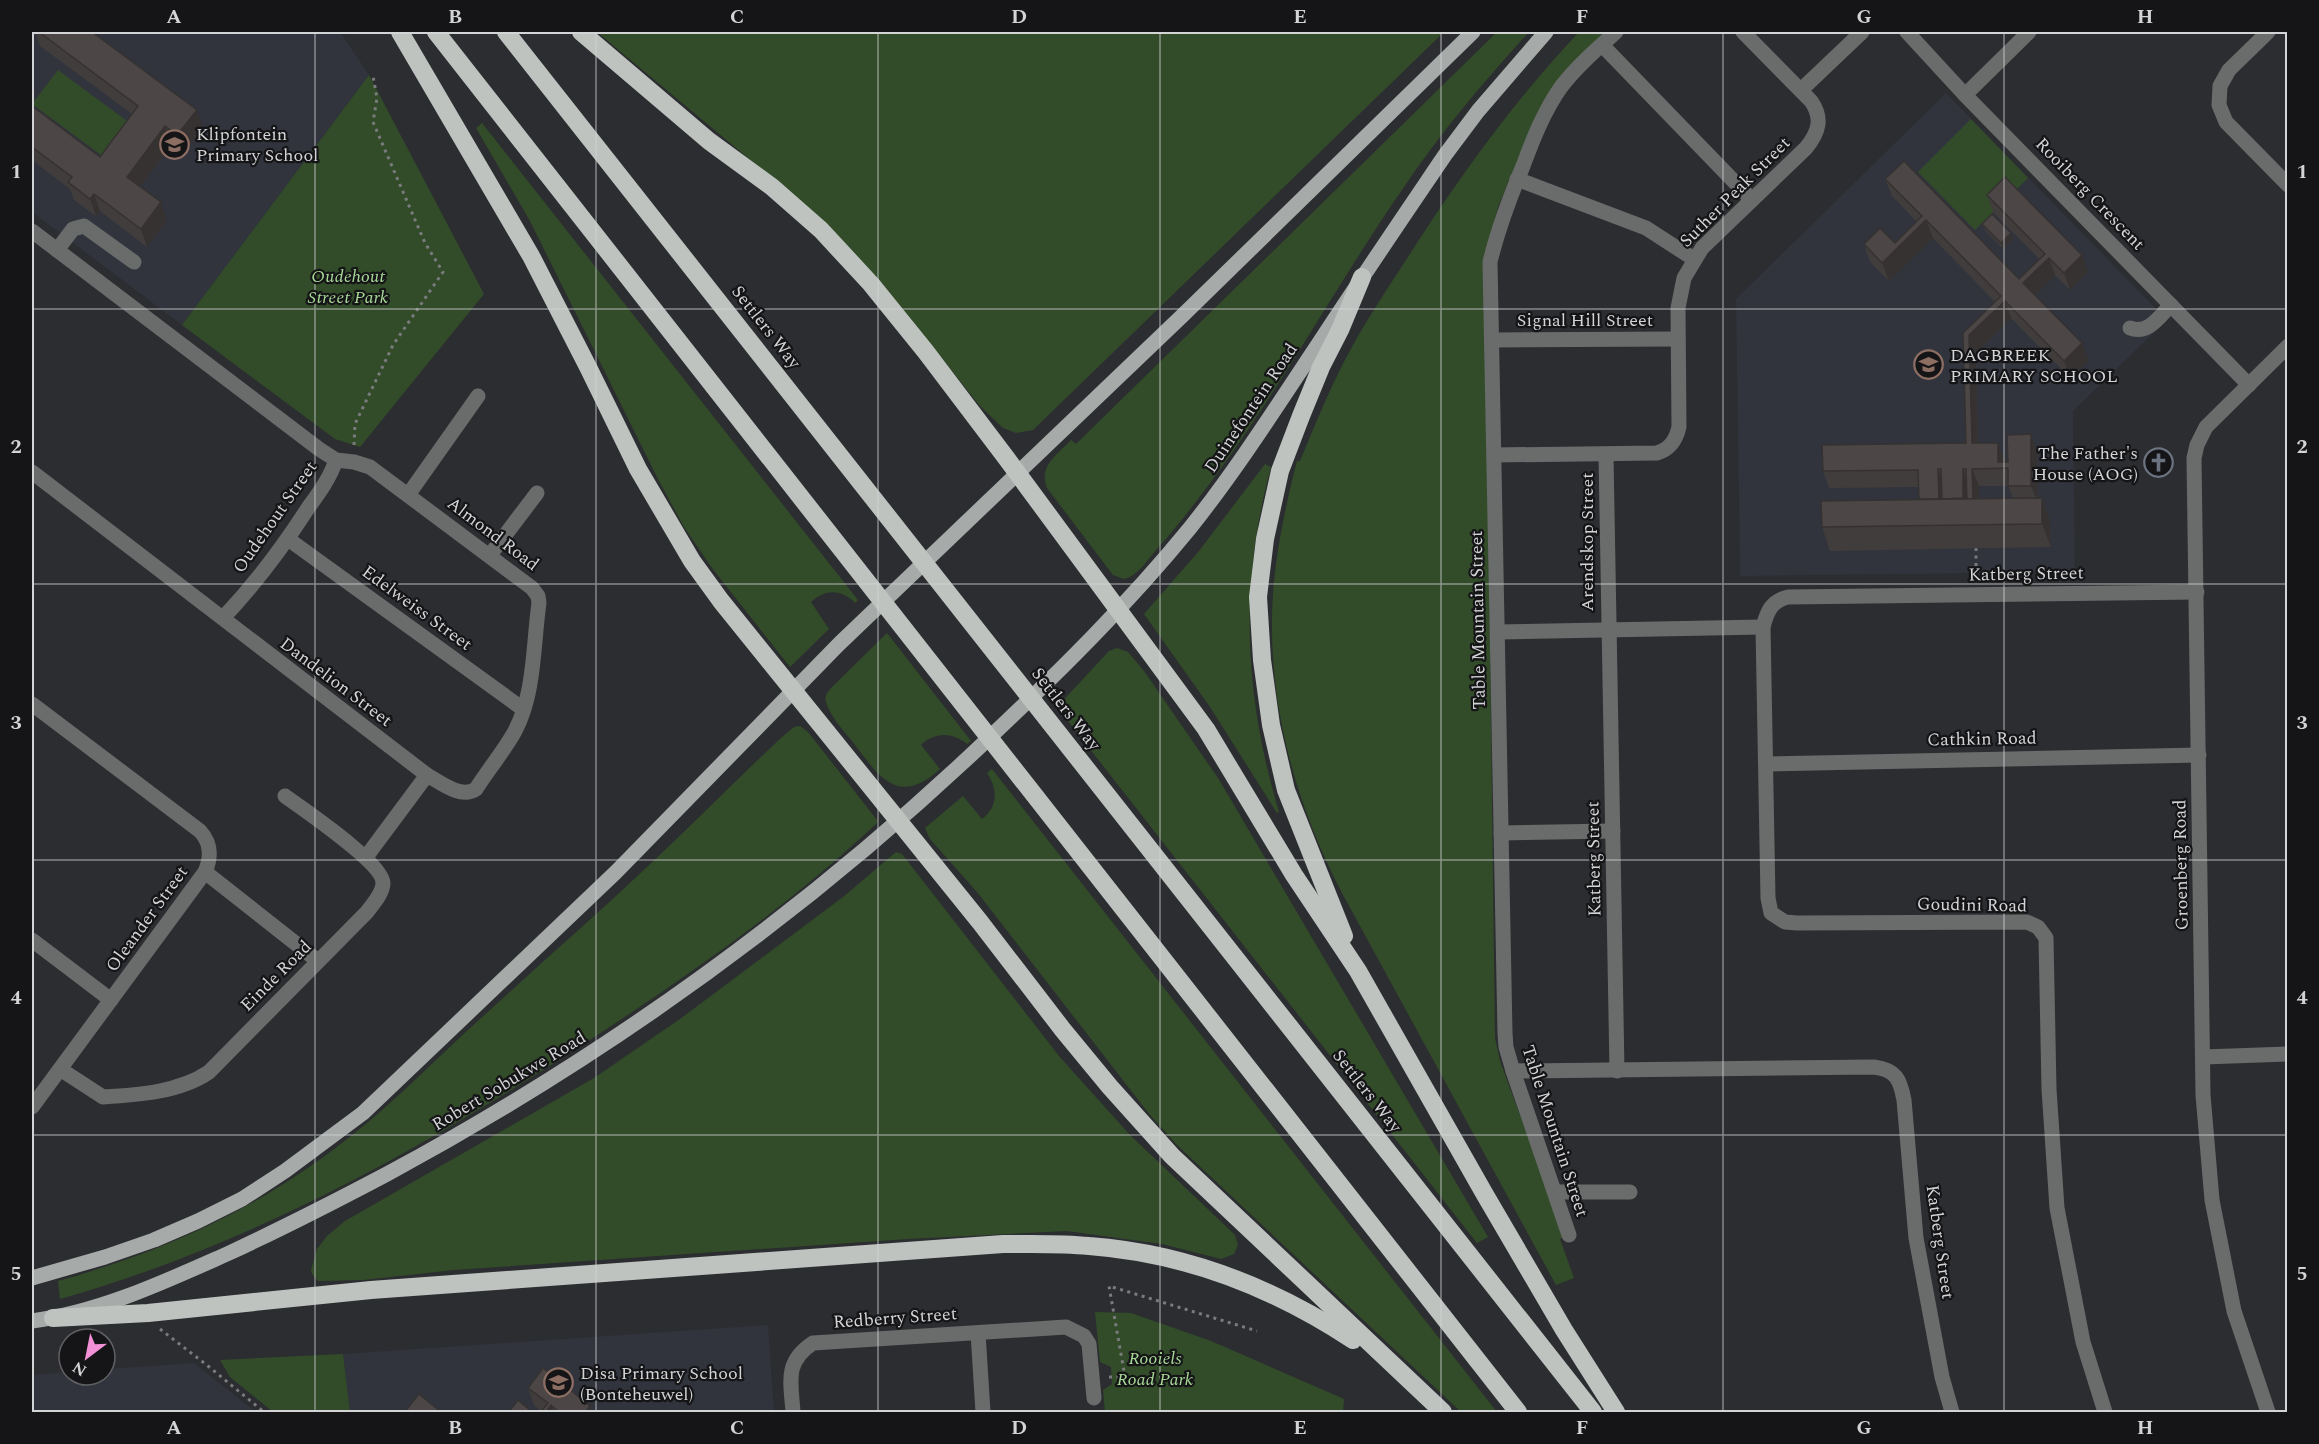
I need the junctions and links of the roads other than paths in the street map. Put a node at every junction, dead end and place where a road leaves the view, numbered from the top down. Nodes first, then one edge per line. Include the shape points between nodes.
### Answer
1 (400, 32) edge
2 (436, 32) edge
3 (506, 32) edge
4 (581, 32) edge
5 (1473, 32) edge
6 (1546, 32) edge
7 (1616, 32) edge
8 (1743, 32) edge
9 (1862, 32) edge
10 (1907, 32) edge
11 (2029, 32) edge
12 (2268, 32) edge
13 (1602, 45) junction
14 (1801, 90) junction
15 (1965, 95) junction
16 (1517, 179) junction
17 (2288, 185) edge
18 (1752, 200) junction
19 (32, 231) edge
20 (57, 250) junction
21 (1694, 259) junction
22 (134, 262) dead end
23 (1362, 277) junction
24 (2171, 305) junction
25 (2130, 328) dead end
26 (1678, 339) junction
27 (1492, 340) junction
28 (2288, 346) edge
29 (2249, 385) junction
30 (478, 396) dead end
31 (1494, 455) junction
32 (1606, 455) junction
33 (336, 460) junction
34 (32, 472) edge
35 (1017, 474) junction
36 (537, 493) dead end
37 (408, 495) junction
38 (288, 538) junction
39 (490, 555) junction
40 (2197, 592) junction
41 (1119, 610) junction
42 (223, 618) junction
43 (1763, 627) junction
44 (1607, 630) junction
45 (1498, 632) junction
46 (794, 691) junction
47 (32, 704) edge
48 (523, 710) junction
49 (2199, 754) junction
50 (1767, 764) junction
51 (427, 775) junction
52 (950, 775) joint
53 (476, 789) joint
54 (285, 796) dead end
55 (898, 822) junction
56 (1613, 831) junction
57 (1501, 833) junction
58 (366, 857) junction
59 (205, 872) junction
60 (32, 940) edge
61 (318, 961) junction
62 (1358, 971) junction
63 (111, 1000) junction
64 (2288, 1054) edge
65 (2203, 1057) junction
66 (60, 1069) junction
67 (1513, 1071) junction
68 (1617, 1071) junction
69 (32, 1107) edge
70 (1555, 1192) junction
71 (1630, 1192) dead end
72 (1569, 1235) dead end
73 (32, 1278) edge
74 (53, 1318) junction
75 (32, 1321) edge
76 (978, 1333) junction
77 (1397, 1369) junction
78 (1094, 1398) dead end
79 (793, 1413) edge
80 (983, 1413) edge
81 (1443, 1413) edge
82 (1518, 1413) edge
83 (1593, 1413) edge
84 (1616, 1413) edge
85 (1952, 1413) edge
86 (2105, 1413) edge
87 (2268, 1413) edge

1 - 46 highway via 531,256 663,514 721,601
2 - 82 highway
3 - 83 highway, Settlers Way
4 - 35 highway via 821,230 926,352
5 - 35 main road
6 - 23 main road, Duinefontein Road via 1452,146
7 - 13 street, Table Mountain Street
8 - 14 street, Suther Peak Street
9 - 14 street
10 - 15 street, Rooiberg Crescent
11 - 15 street
12 - 17 street via 2229,70 2220,86 2220,105 2226,122
13 - 16 street, Table Mountain Street via 1556,95
13 - 18 street
14 - 18 street, Suther Peak Street via 1817,110 1818,128 1806,148
15 - 24 street, Rooiberg Crescent
16 - 21 street via 1646,228
16 - 27 street, Table Mountain Street via 1490,262
18 - 21 street, Suther Peak Street
19 - 20 street, Oudehout Street
20 - 22 street via 73,229 84,226
20 - 33 street, Oudehout Street
21 - 26 street, Suther Peak Street via 1680,287
23 - 41 main road, Duinefontein Road via 1244,457 1191,527
23 - 62 highway via 1280,471 1265,539 1258,597 1270,725 1286,789
24 - 25 street via 2145,330
24 - 29 street, Rooiberg Crescent
26 - 27 street, Signal Hill Street
26 - 32 street, Suther Peak Street via 1679,427 1674,441 1657,453
27 - 31 street, Table Mountain Street
28 - 29 street, Groenberg Road
29 - 40 street, Groenberg Road via 2206,428 2197,445
30 - 37 street
31 - 32 street, Suther Peak Street
31 - 45 street, Table Mountain Street
32 - 44 street, Arendskop Street
33 - 37 street, Almond Road via 370,467
33 - 38 street, Oudehout Street via 331,474
34 - 42 street
35 - 41 highway
35 - 46 main road
36 - 39 street
37 - 39 street, Almond Road
38 - 42 street, Oudehout Street
38 - 48 street, Edelweiss Street
39 - 48 street, Almond Road via 538,596 530,680
40 - 43 street, Katberg Street via 1788,597 1770,608
40 - 49 street, Groenberg Road
41 - 52 main road, Duinefontein Road
41 - 62 highway via 1206,729 1294,875
42 - 51 street, Dandelion Street
43 - 44 street
43 - 50 street, Goudini Road
44 - 45 street
44 - 56 street, Katberg Street
45 - 57 street, Table Mountain Street
46 - 55 highway
46 - 73 main road via 616,872 363,1113 321,1146 242,1198 198,1221 125,1250
47 - 59 street, Oleander Street via 200,831 210,849
48 - 53 street, Almond Road via 515,731
49 - 50 street, Cathkin Road
49 - 65 street, Groenberg Road
50 - 86 street, Goudini Road via 1768,898 1771,913 1777,918 1797,923 2027,922 2043,932 2057,1208 2083,1342
51 - 53 street, Dandelion Street via 464,793
51 - 58 street
52 - 55 main road, Robert Sobukwe Road
54 - 58 street
55 - 74 main road, Robert Sobukwe Road via 780,920 666,1003 561,1074 451,1139 296,1221 169,1280
55 - 77 highway via 1070,1038 1164,1147
56 - 57 street
56 - 68 street, Katberg Street
57 - 67 street, Table Mountain Street via 1505,1033
58 - 61 street, Einde Road via 378,870 383,882 381,891 367,912
59 - 61 street
59 - 63 street, Oleander Street
60 - 63 street
61 - 66 street, Einde Road via 197,1080 170,1088 103,1097
62 - 84 highway via 1484,1193
63 - 66 street, Oleander Street
64 - 65 street
65 - 87 street, Groenberg Road via 2212,1200 2234,1311
66 - 69 street, Oleander Street
67 - 68 street
67 - 70 street, Table Mountain Street
68 - 85 street, Katberg Street via 1874,1067 1895,1075 1904,1100 1916,1238
70 - 71 street
70 - 72 street, Table Mountain Street
74 - 75 main road, Robert Sobukwe Road
74 - 77 highway via 148,1313 371,1290 1059,1244 1126,1250 1243,1281 1323,1320
76 - 78 street via 1074,1330 1089,1344
76 - 79 street, Redberry Street via 813,1343 793,1362
76 - 80 street, Redberry Street
77 - 81 highway

